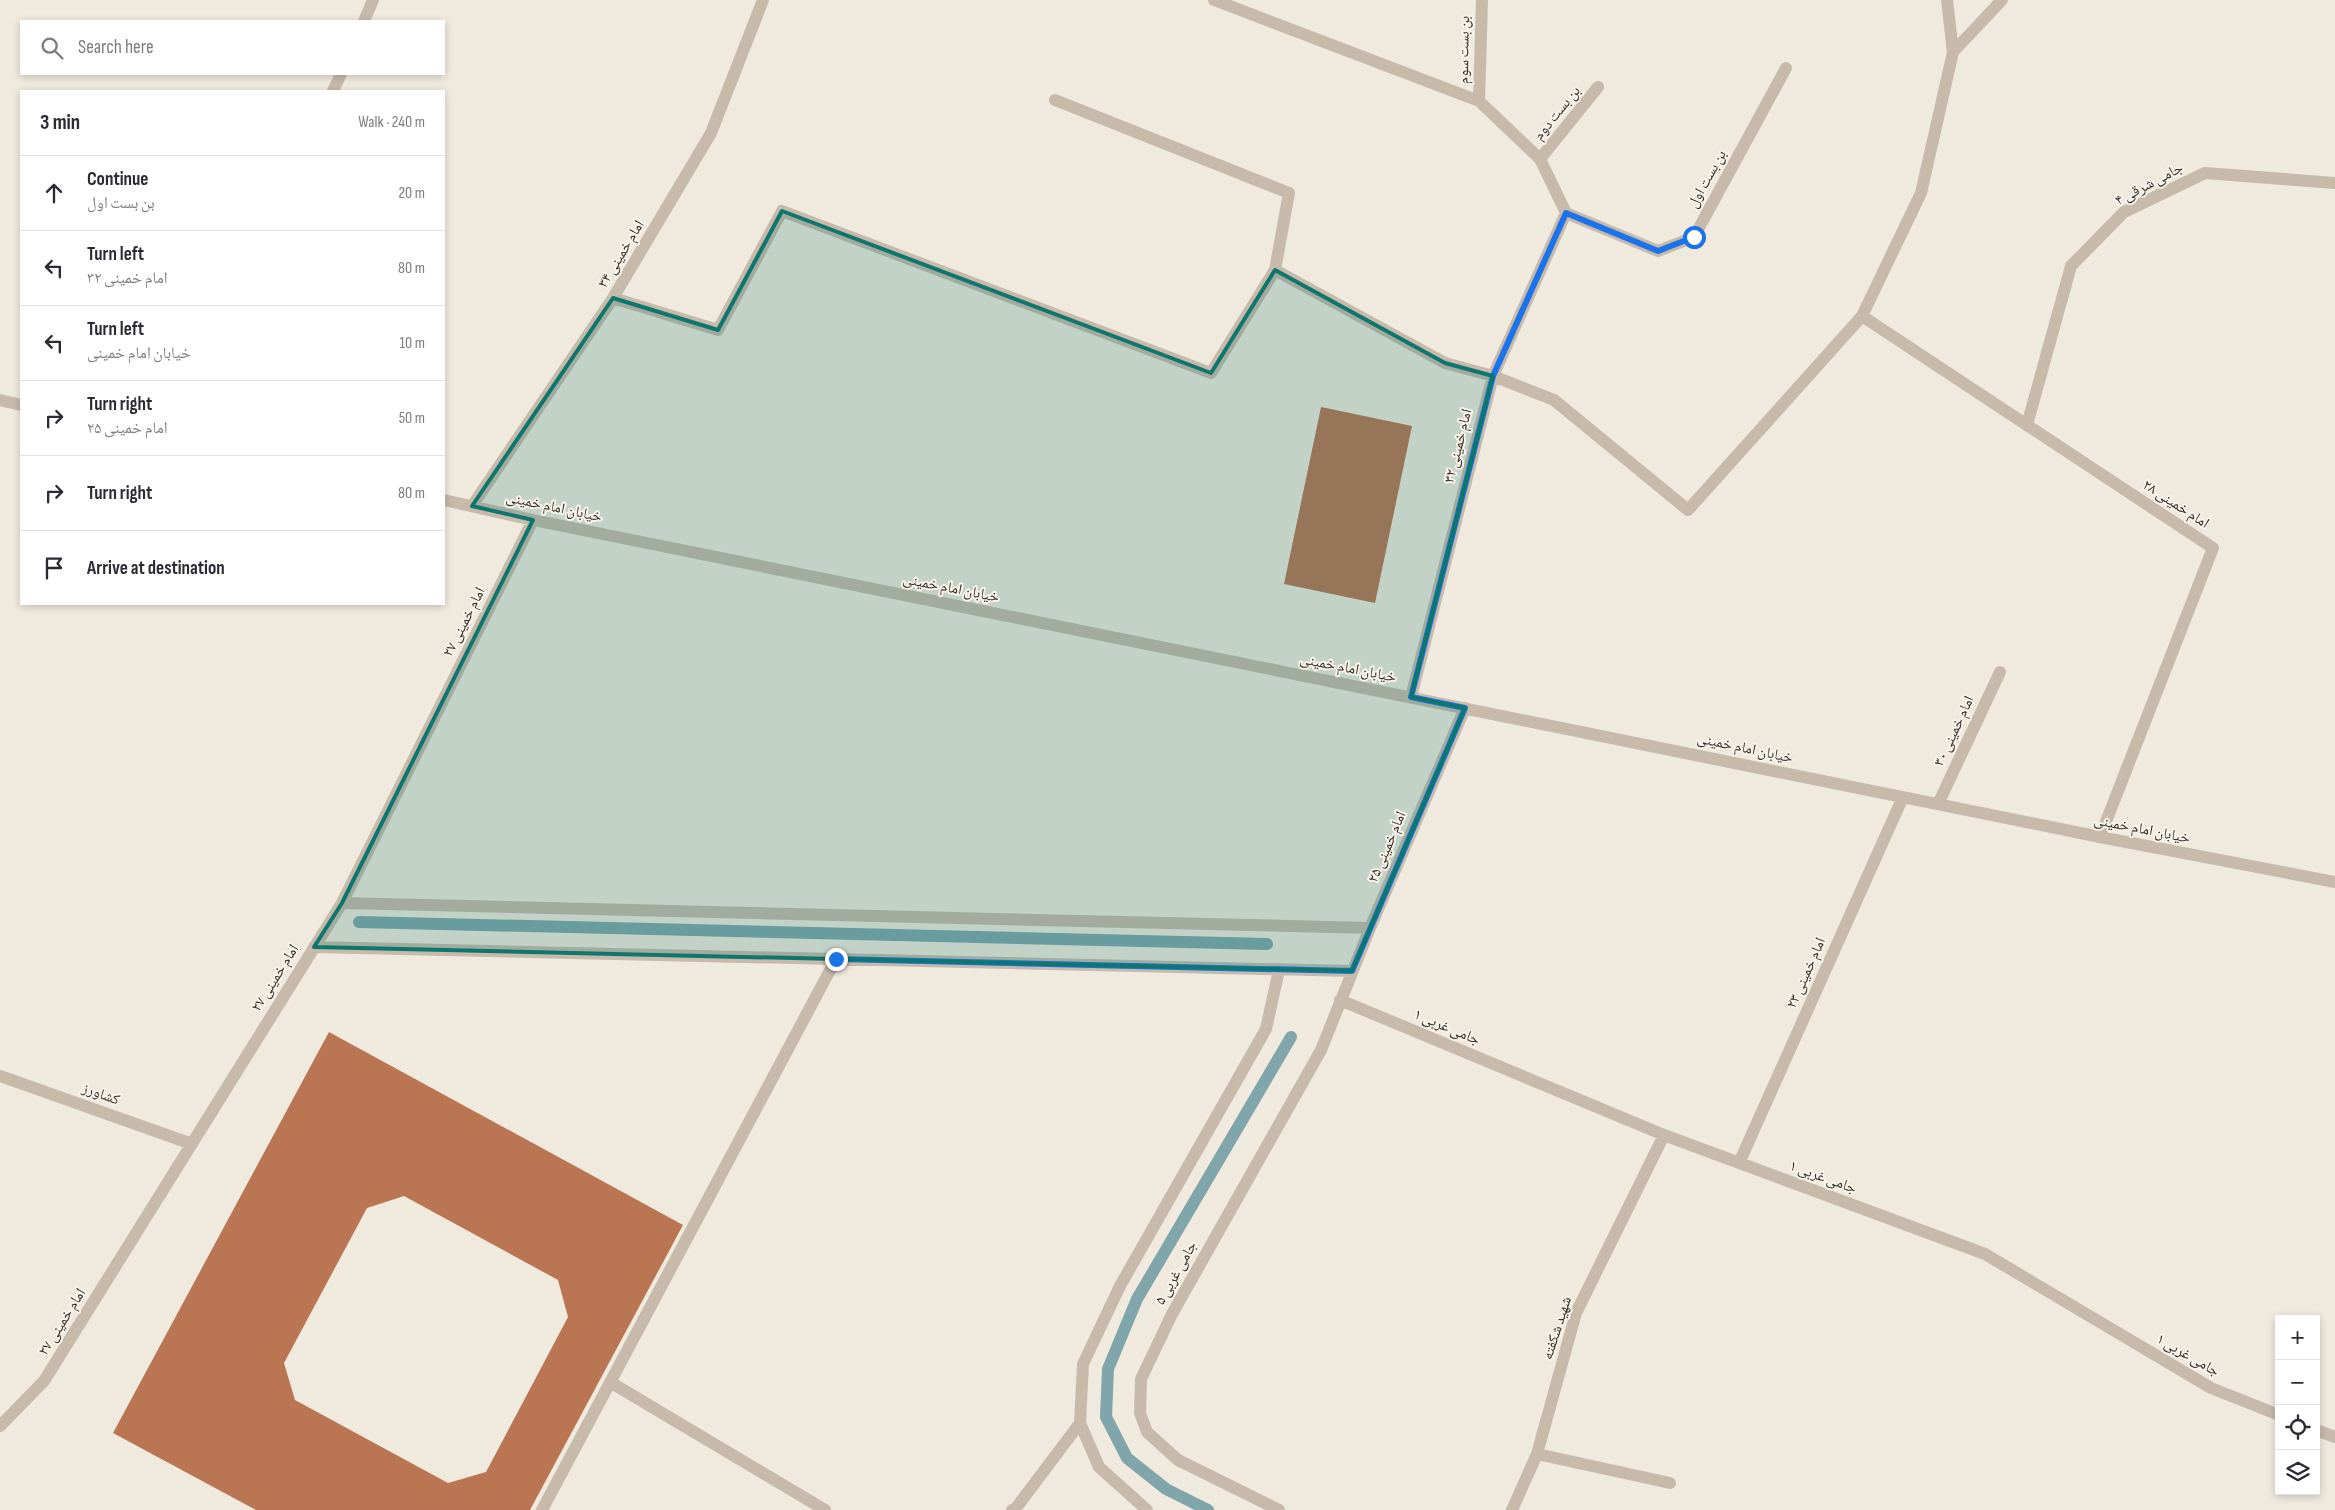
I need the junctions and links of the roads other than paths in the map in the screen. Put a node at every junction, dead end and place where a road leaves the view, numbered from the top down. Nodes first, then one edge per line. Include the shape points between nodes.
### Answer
1 (373, 0) edge
2 (763, 0) edge
3 (1214, 0) edge
4 (1482, 0) edge
5 (1948, 0) edge
6 (2002, 0) edge
7 (364, 20) edge
8 (1953, 52) junction
9 (1786, 68) dead end
10 (341, 75) edge
11 (1598, 87) dead end
12 (333, 90) edge
13 (1055, 100) dead end
14 (1479, 102) junction
15 (1540, 159) junction
16 (2335, 183) edge
17 (1566, 213) junction
18 (1275, 270) junction
19 (614, 298) junction
20 (1862, 316) junction
21 (1493, 376) junction
22 (0, 400) edge
23 (20, 405) edge
24 (2027, 425) junction
25 (445, 500) edge
26 (472, 506) junction
27 (533, 520) junction
28 (2000, 672) dead end
29 (1411, 697) junction
30 (1465, 708) junction
31 (1903, 797) junction
32 (1938, 804) junction
33 (2100, 837) junction
34 (2335, 882) edge
35 (342, 903) junction
36 (1370, 928) junction
37 (314, 947) junction
38 (836, 959) junction
39 (1279, 970) junction
40 (1352, 971) junction
41 (1340, 1000) junction
42 (0, 1076) edge
43 (1664, 1135) junction
44 (192, 1144) junction
45 (1739, 1163) junction
46 (610, 1382) junction
47 (2275, 1413) edge
48 (1080, 1423) junction
49 (0, 1426) edge
50 (2320, 1431) edge
51 (2335, 1437) edge
52 (1537, 1454) junction
53 (1670, 1482) dead end
54 (542, 1510) edge
55 (825, 1510) edge
56 (1012, 1510) edge
57 (1147, 1510) edge
58 (1279, 1510) edge
59 (1512, 1510) edge

1 - 7 street
2 - 19 street, امام خمینی ۳۴ via 711,133
3 - 14 street
4 - 14 street, بن بست سوم
5 - 8 street
6 - 8 street
8 - 20 street via 1921,193
9 - 17 street, بن بست اول via 1694,237 1658,251
10 - 12 street
11 - 15 street, بن بست دوم
13 - 18 street via 1289,193
14 - 15 street
15 - 17 street
16 - 24 street, جامی شرقی ۴ via 2204,173 2124,212 2071,266
17 - 21 street, امام خمینی ۳۲
18 - 19 street via 1211,373 782,211 718,330
18 - 21 street via 1445,363
19 - 26 street, امام خمینی ۳۴
20 - 21 street via 1688,510 1554,400
20 - 24 street, امام خمینی ۲۸
21 - 29 street, امام خمینی ۳۲
22 - 23 street
24 - 33 street, امام خمینی ۲۸ via 2214,548
25 - 26 street, خیابان امام خمینی
26 - 27 street, خیابان امام خمینی
27 - 29 street, خیابان امام خمینی
27 - 35 street, امام خمینی ۲۷
28 - 32 street, امام خمینی ۳۰
29 - 30 street, خیابان امام خمینی
30 - 31 street, خیابان امام خمینی
30 - 36 street, امام خمینی ۲۵
31 - 32 street, خیابان امام خمینی
31 - 45 street, امام خمینی ۲۳
32 - 33 street, خیابان امام خمینی
33 - 34 street, خیابان امام خمینی
35 - 36 street
35 - 37 street, امام خمینی ۲۷
36 - 40 street, امام خمینی ۲۵
37 - 38 street
37 - 44 street, امام خمینی ۲۷
38 - 39 street
38 - 46 street
39 - 40 street
39 - 48 street via 1266,1029 1120,1286 1083,1364
40 - 41 street, امام خمینی ۲۵
41 - 43 street, جامی غربی ۱
41 - 58 street, جامی غربی ۵ via 1321,1050 1172,1314 1141,1378 1140,1413 1147,1432 1178,1460
42 - 44 street, کشاورز
43 - 45 street, جامی غربی ۱
43 - 52 street, شهید شکفته via 1576,1313
44 - 49 street, امام خمینی ۲۷ via 44,1381
45 - 47 street, جامی غربی ۱ via 1985,1254 2211,1388
46 - 54 street
46 - 55 street
48 - 56 street
48 - 57 street via 1099,1467
50 - 51 street
52 - 53 street
52 - 59 street, شهید شکفته

